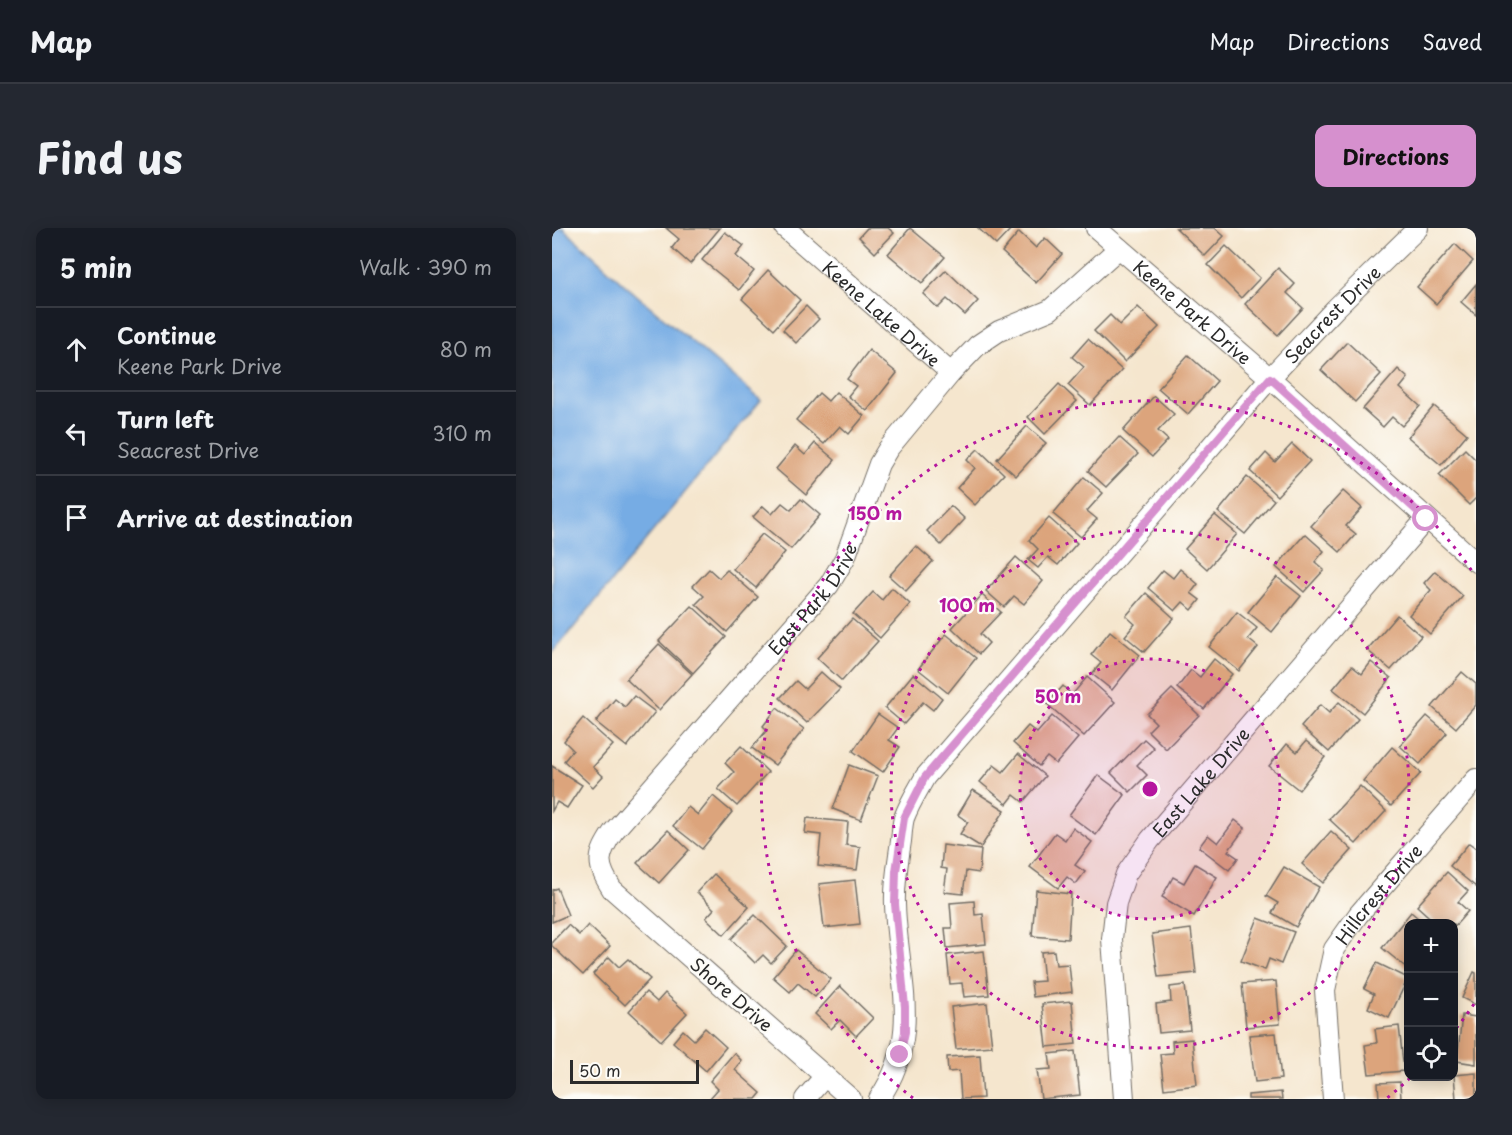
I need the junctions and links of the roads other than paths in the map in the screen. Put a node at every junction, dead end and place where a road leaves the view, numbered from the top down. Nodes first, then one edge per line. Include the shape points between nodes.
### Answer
1 (785, 228) edge
2 (1096, 228) edge
3 (1418, 228) edge
4 (1119, 248) junction
5 (951, 373) junction
6 (1270, 378) junction
7 (1426, 519) junction
8 (1476, 562) edge
9 (1476, 779) edge
10 (612, 889) joint
11 (825, 1076) junction
12 (805, 1099) edge
13 (851, 1099) edge
14 (879, 1099) edge
15 (1124, 1099) edge
16 (1333, 1099) edge

1 - 5 street, Keene Lake Drive
2 - 4 street, Keene Park Drive
3 - 6 street, Seacrest Drive
4 - 5 street, East Park Drive via 1050,310 999,331 978,345
4 - 6 street, Keene Park Drive
5 - 10 street, East Park Drive via 879,464 845,558 829,585 604,845 599,859
6 - 7 street, Keene Park Drive
6 - 14 street, Seacrest Drive via 925,777 904,818 896,871 905,1032 900,1055
7 - 8 street, Keene Park Drive
7 - 15 street, East Lake Drive via 1150,840 1126,874 1116,903 1112,939
9 - 16 street, Hillcrest Drive via 1358,915 1334,949 1325,990
10 - 11 street, Shore Drive
11 - 12 street
11 - 13 street, Shore Drive

